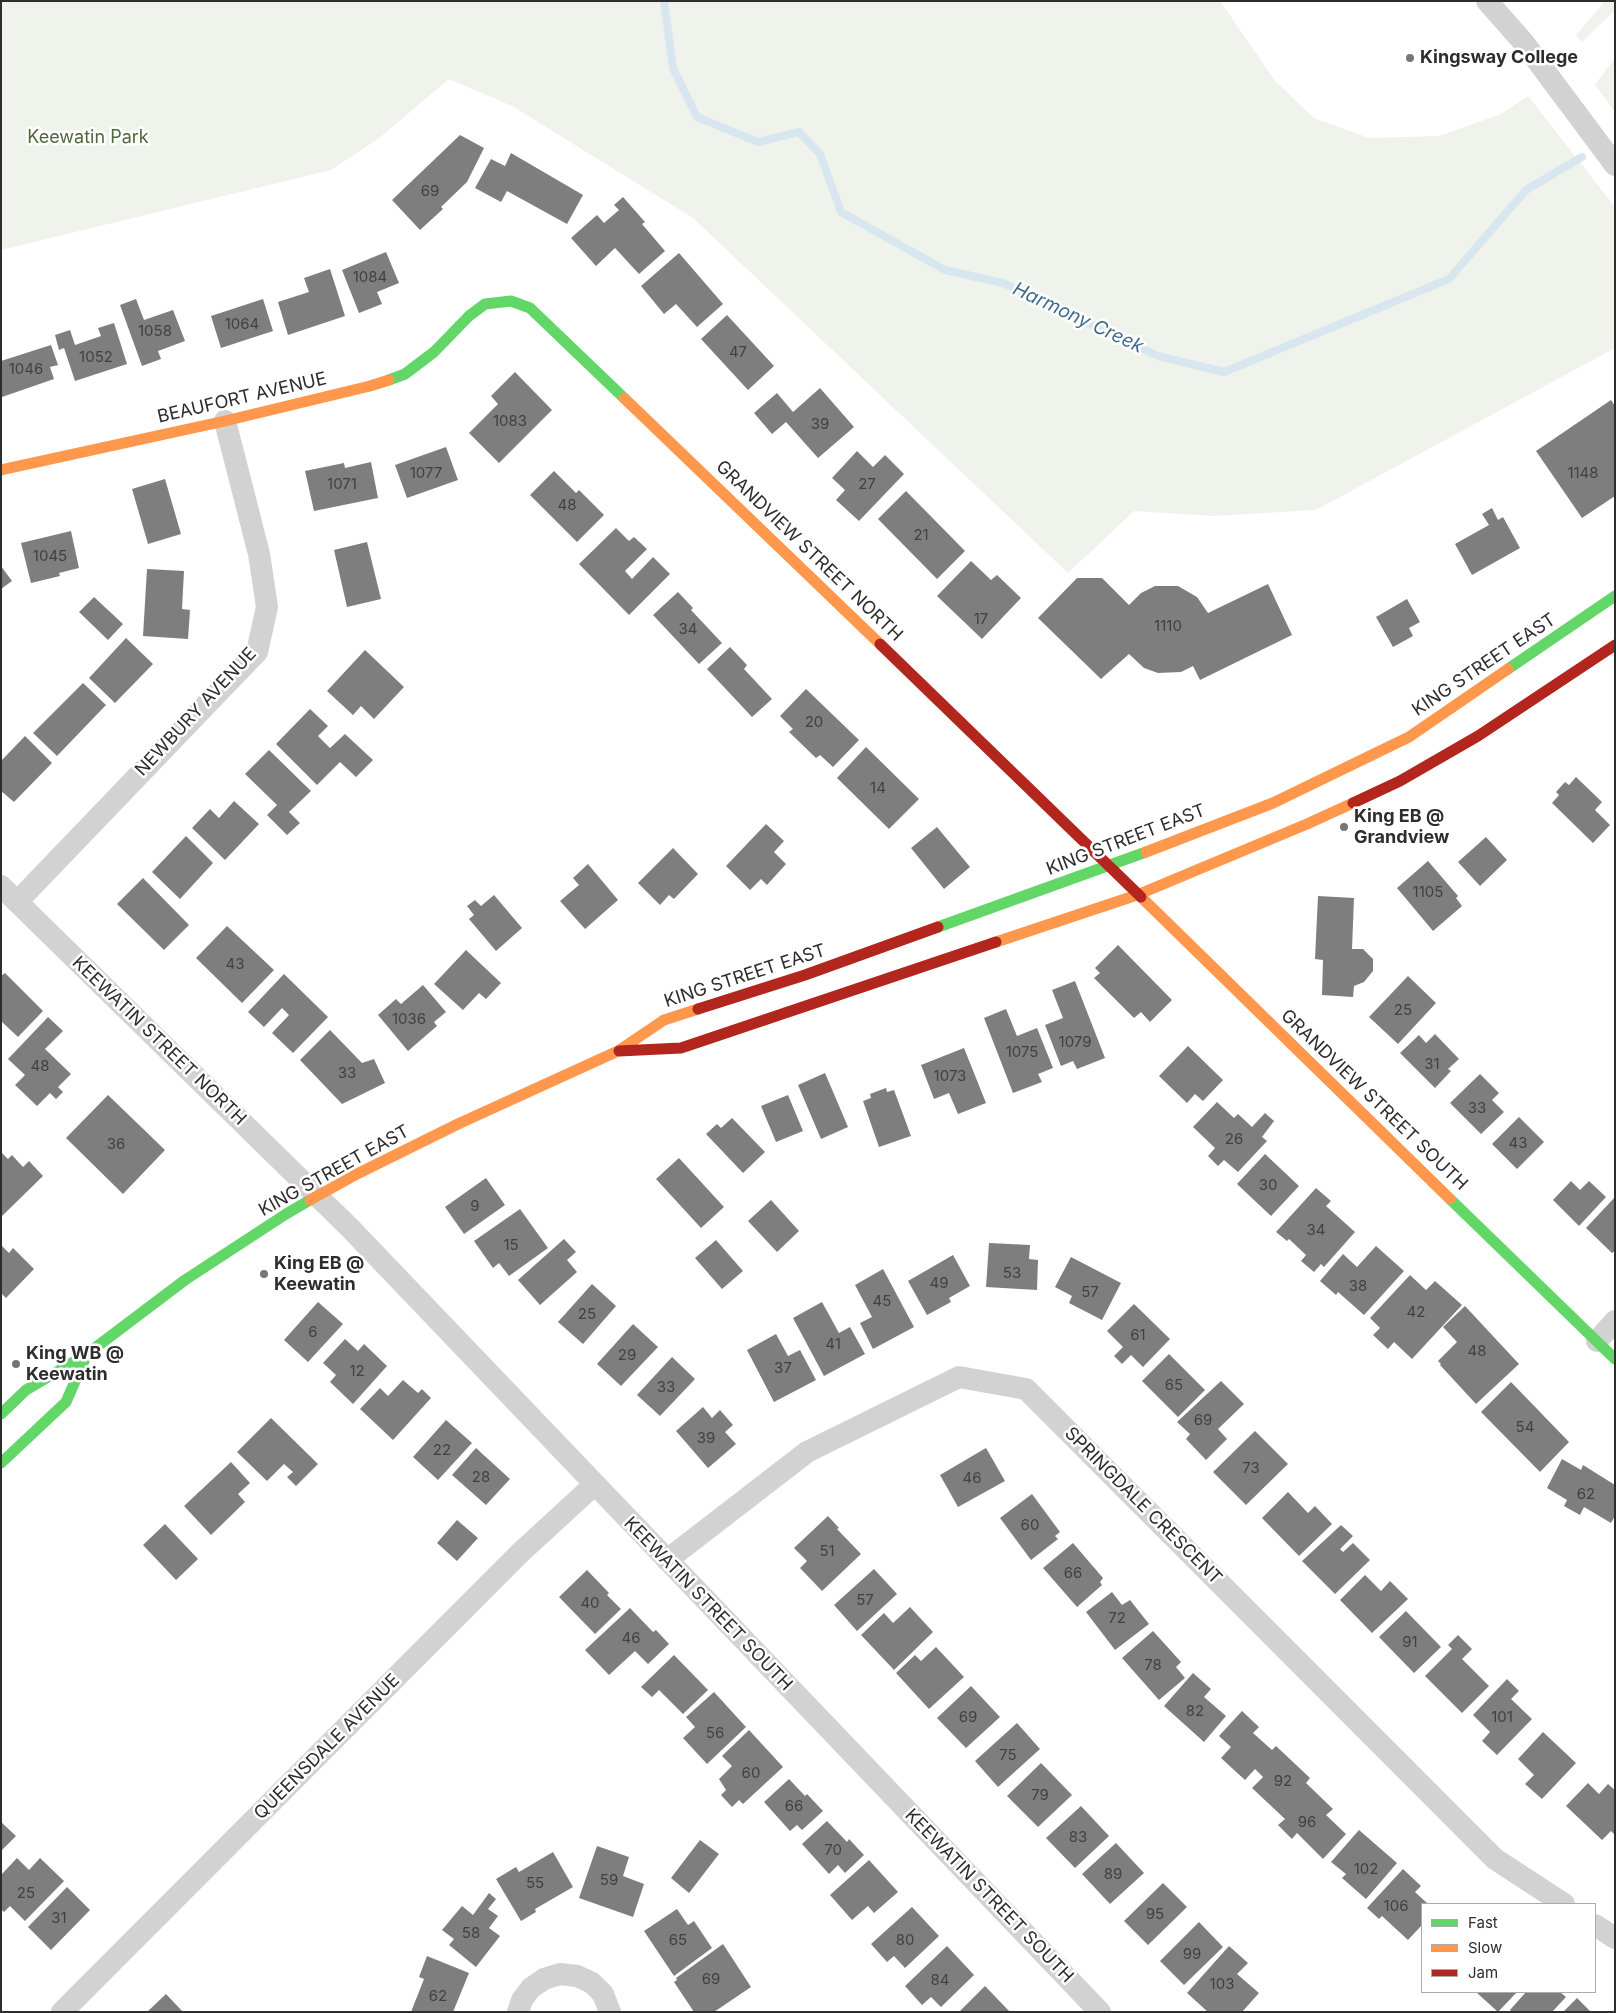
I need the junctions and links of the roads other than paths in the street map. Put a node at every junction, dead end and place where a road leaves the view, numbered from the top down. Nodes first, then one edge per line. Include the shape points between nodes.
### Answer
1 (1487, 1) edge
2 (1615, 165) edge
3 (468, 316) joint
4 (225, 421) junction
5 (1, 470) edge
6 (1615, 596) edge
7 (1615, 645) edge
8 (1109, 866) junction
9 (1, 886) edge
10 (1137, 895) junction
11 (17, 902) junction
12 (618, 1051) junction
13 (316, 1197) junction
14 (1615, 1321) edge
15 (1597, 1341) junction
16 (87, 1354) junction
17 (1615, 1359) edge
18 (1, 1414) edge
19 (1, 1463) edge
20 (594, 1485) junction
21 (667, 1560) junction
22 (1562, 1903) edge
23 (1596, 1926) edge
24 (1615, 1938) edge
25 (62, 2012) edge
26 (518, 2012) edge
27 (610, 2012) edge
28 (1100, 2012) edge

1 - 2 street via 1524,43
3 - 4 main road, BEAUFORT AVENUE via 434,352 405,374 370,386
3 - 8 main road, GRANDVIEW STREET NORTH via 485,304 511,301 530,308
4 - 5 main road, BEAUFORT AVENUE
4 - 11 street, NEWBURY AVENUE via 259,554 267,607 257,652
6 - 8 main road, KING STREET EAST via 1409,737 1273,803
7 - 10 main road, KING STREET EAST via 1478,736 1400,781
8 - 10 main road, GRANDVIEW STREET SOUTH
8 - 12 main road, KING STREET EAST via 805,975 664,1020
9 - 11 street, KEEWATIN STREET NORTH
10 - 12 main road, KING STREET EAST via 681,1048
10 - 15 main road, GRANDVIEW STREET SOUTH
11 - 13 street, KEEWATIN STREET NORTH
12 - 13 main road, KING STREET EAST via 458,1124
13 - 16 main road, KING STREET EAST via 185,1280
13 - 20 street, KEEWATIN STREET SOUTH via 350,1228
14 - 15 street
15 - 17 main road, GRANDVIEW STREET SOUTH
16 - 18 main road, KING STREET EAST via 26,1390
16 - 19 main road, KING STREET EAST via 66,1402
20 - 21 street, KEEWATIN STREET SOUTH
20 - 25 street, QUEENSDALE AVENUE via 513,1560
21 - 22 street, SPRINGDALE CRESCENT via 807,1452 959,1377 1026,1390 1496,1859
21 - 28 street, KEEWATIN STREET SOUTH
23 - 24 street
26 - 27 street via 531,1988 544,1978 560,1974 577,1976 592,1983 603,1994

